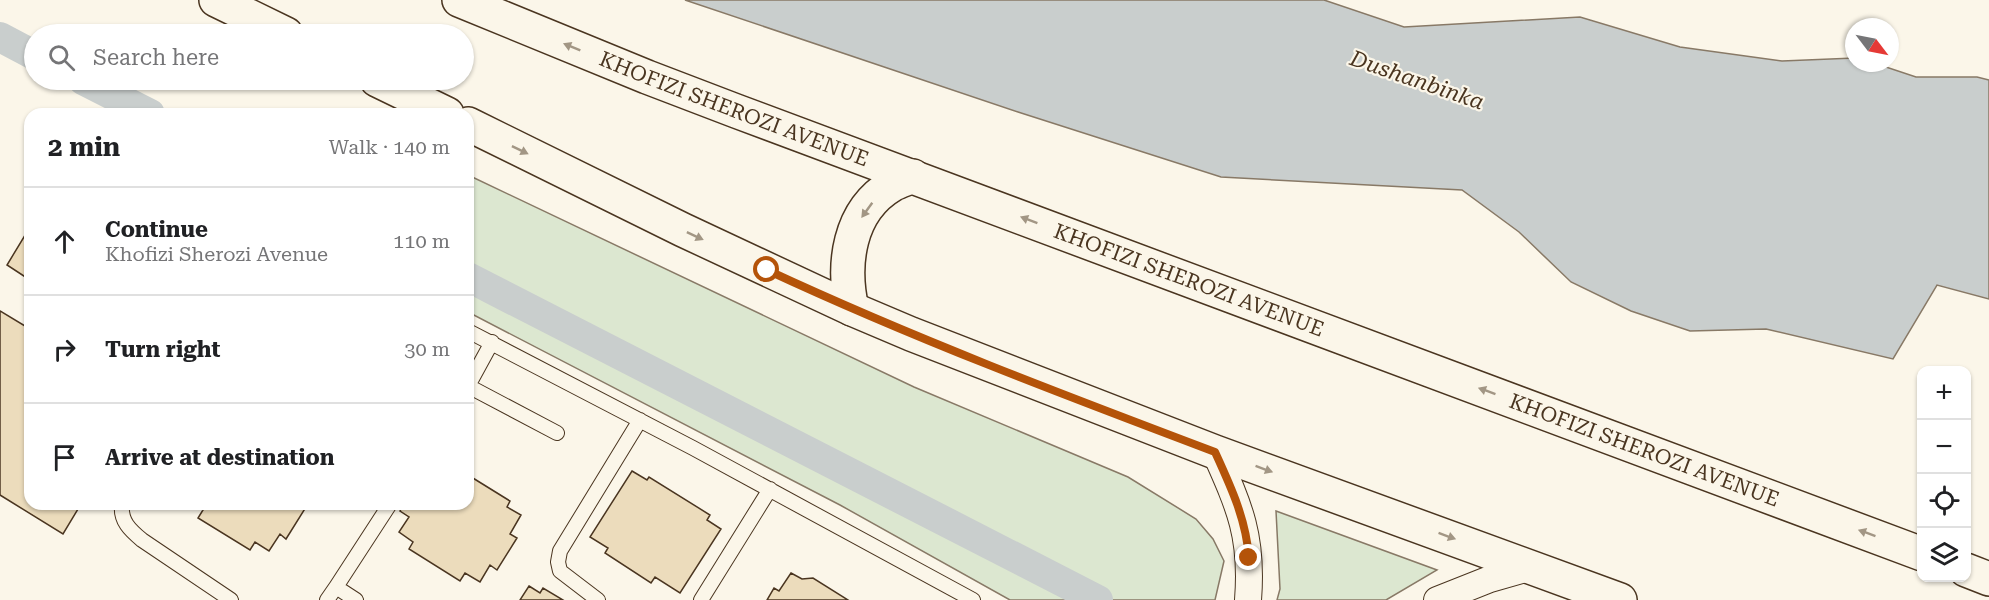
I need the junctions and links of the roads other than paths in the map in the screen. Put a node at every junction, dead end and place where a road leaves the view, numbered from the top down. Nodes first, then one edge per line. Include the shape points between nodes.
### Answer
1 (216, 0) edge
2 (459, 0) edge
3 (265, 24) edge
4 (392, 90) edge
5 (430, 108) edge
6 (474, 127) edge
7 (914, 176) junction
8 (852, 309) junction
9 (474, 334) edge
10 (492, 342) junction
11 (474, 375) edge
12 (474, 389) edge
13 (640, 420) junction
14 (557, 433) dead end
15 (1215, 452) junction
16 (770, 489) junction
17 (122, 510) edge
18 (386, 510) edge
19 (1917, 552) edge
20 (1532, 567) junction
21 (1971, 572) edge
22 (1989, 579) edge
23 (336, 587) junction
24 (1465, 594) edge
25 (231, 600) edge
26 (327, 600) edge
27 (356, 600) edge
28 (598, 600) edge
29 (701, 600) edge
30 (974, 600) edge
31 (1248, 600) edge
32 (1437, 600) edge
33 (1620, 600) edge

1 - 3 main road
7 -> 2 main road, KHOFIZI SHEROZI AVENUE via 647,77
4 - 5 main road
6 -> 8 main road
7 -> 8 main road via 892,185 877,197 854,232 846,270
19 -> 7 main road, KHOFIZI SHEROZI AVENUE
8 - 15 main road
9 - 10 lane
10 - 11 lane
10 - 13 lane
12 - 14 lane
13 - 16 lane
13 - 28 lane via 560,551 560,571
15 -> 20 main road
15 - 31 street via 1244,521 1249,558
16 - 29 lane
16 - 30 lane
17 - 25 lane via 129,529 141,540
18 - 23 lane
20 - 24 street
20 - 33 main road
21 - 22 main road
23 - 26 lane
23 - 27 lane
24 - 32 street

